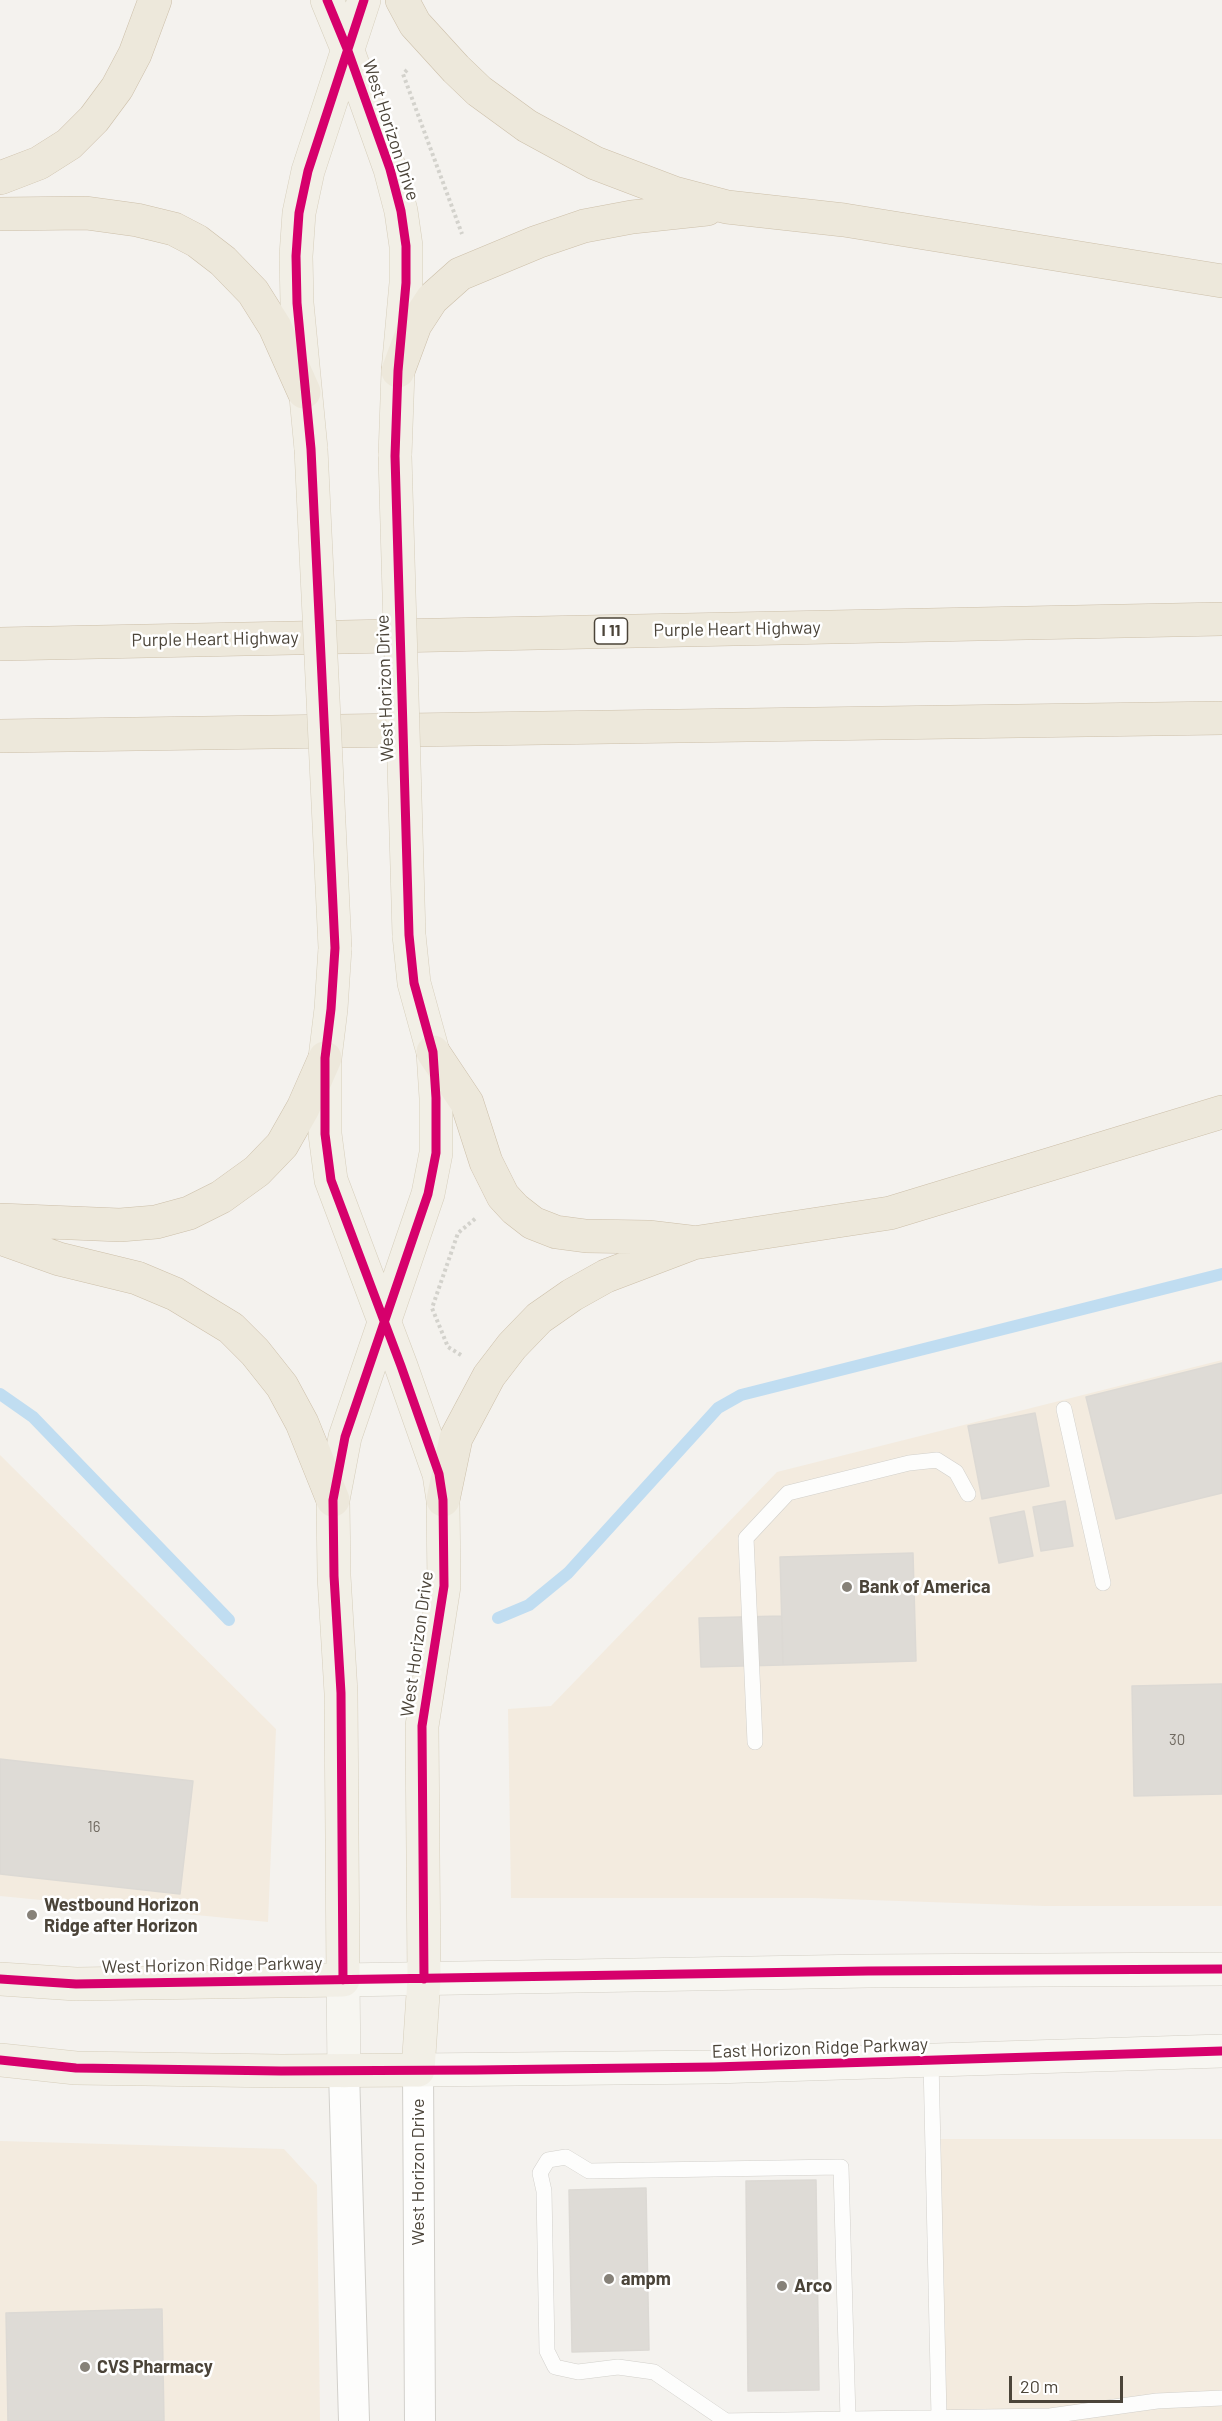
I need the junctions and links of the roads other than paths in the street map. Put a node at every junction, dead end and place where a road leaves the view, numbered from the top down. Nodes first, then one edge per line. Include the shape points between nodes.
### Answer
1 (155, 0) edge
2 (327, 0) edge
3 (364, 0) edge
4 (402, 0) edge
5 (348, 51) junction
6 (0, 178) edge
7 (727, 207) junction
8 (0, 214) edge
9 (1222, 281) edge
10 (398, 370) junction
11 (304, 392) junction
12 (1222, 619) edge
13 (0, 644) edge
14 (1222, 718) edge
15 (0, 736) edge
16 (434, 1052) junction
17 (325, 1058) junction
18 (1222, 1112) edge
19 (0, 1220) edge
20 (0, 1238) edge
21 (693, 1243) junction
22 (385, 1323) junction
23 (1064, 1409) dead end
24 (968, 1494) dead end
25 (333, 1500) junction
26 (443, 1500) junction
27 (1103, 1583) dead end
28 (755, 1742) dead end
29 (1222, 1969) edge
30 (0, 1979) edge
31 (424, 1979) junction
32 (343, 1980) junction
33 (1222, 2051) edge
34 (0, 2060) edge
35 (931, 2061) junction
36 (418, 2070) junction
37 (344, 2071) junction
38 (1222, 2398) edge
39 (939, 2417) junction
40 (848, 2419) junction
41 (354, 2421) edge
42 (420, 2421) edge
43 (720, 2421) edge
44 (726, 2421) edge

1 - 6 highway via 135,54 117,88 94,118 69,144 49,157
2 - 5 main road, West Horizon Drive
3 - 5 main road, West Horizon Drive
4 - 7 highway via 416,24 456,69 527,126 632,178
5 - 10 main road, West Horizon Drive via 381,141 401,211 406,283
5 - 11 main road, West Horizon Drive via 308,171 299,213 297,303
7 - 9 highway via 844,219
7 - 10 highway via 584,226 460,274 432,299 415,325
8 - 11 highway via 86,213 137,219 174,229 196,241 223,261 253,292 275,327
10 - 16 main road, West Horizon Drive, bridge via 395,456 409,935 414,983
11 - 17 main road, West Horizon Drive, bridge via 311,449 335,948
12 - 13 highway, Purple Heart Highway / I 11
14 - 15 highway
16 - 21 highway via 466,1103 486,1162 503,1196 515,1209 556,1232
16 - 22 main road, West Horizon Drive via 436,1154 428,1194
17 - 19 highway via 282,1145 257,1171 221,1197 189,1213 156,1222 120,1225
17 - 22 main road, West Horizon Drive via 331,1180
18 - 21 highway via 890,1213
20 - 25 highway via 59,1259 137,1278 175,1294 231,1328 282,1386 302,1423
21 - 26 highway via 606,1276 539,1318 512,1346 481,1389 456,1438
22 - 25 main road, West Horizon Drive via 345,1437
22 - 26 main road, West Horizon Drive via 439,1474
23 - 27 lane
24 - 28 lane via 956,1472 937,1460 909,1463 788,1493 746,1538
25 - 32 main road, West Horizon Drive via 341,1693
26 - 31 main road, West Horizon Drive via 444,1586 422,1726
29 - 31 main road
30 - 32 main road, West Horizon Ridge Parkway via 76,1984
31 - 32 main road, West Horizon Ridge Parkway
31 - 36 main road, West Horizon Drive
32 - 37 main road, West Horizon Drive
33 - 35 main road, East Horizon Ridge Parkway
34 - 37 main road via 76,2068
35 - 36 main road, East Horizon Ridge Parkway
35 - 39 lane
36 - 37 main road
36 - 42 street, West Horizon Drive
37 - 41 street, West Horizon Drive
38 - 39 lane via 1158,2401 1050,2416
39 - 40 lane
40 - 44 lane
40 - 44 lane via 841,2167 589,2170 566,2157 548,2160 540,2173 544,2191 547,2351 555,2367 578,2372 618,2367 654,2372
43 - 44 lane

